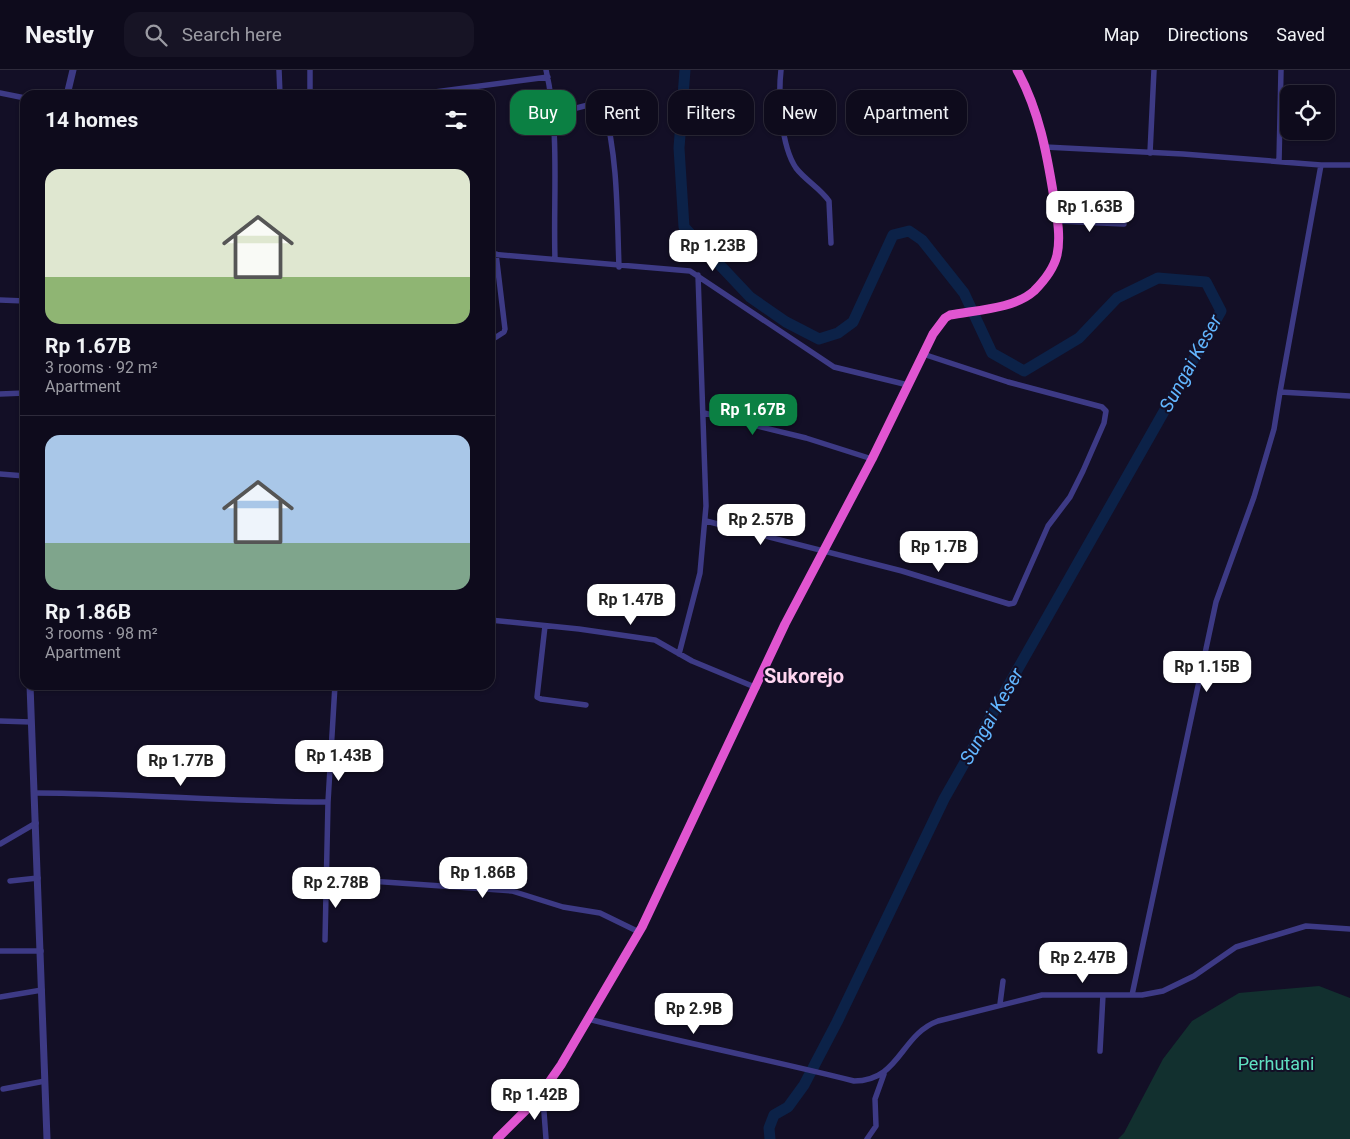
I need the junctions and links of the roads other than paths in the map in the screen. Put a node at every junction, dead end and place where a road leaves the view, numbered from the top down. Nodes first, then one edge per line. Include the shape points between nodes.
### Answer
1 (73, 70) edge
2 (278, 70) edge
3 (310, 70) edge
4 (546, 70) edge
5 (781, 70) edge
6 (1017, 70) edge
7 (1154, 70) edge
8 (1281, 70) edge
9 (548, 77) junction
10 (68, 90) edge
11 (280, 90) edge
12 (310, 90) edge
13 (452, 90) edge
14 (550, 90) edge
15 (0, 94) edge
16 (20, 97) edge
17 (576, 108) edge
18 (553, 135) edge
19 (1045, 147) junction
20 (1150, 153) junction
21 (1279, 161) junction
22 (1321, 165) junction
23 (1350, 165) edge
24 (1058, 221) junction
25 (1124, 224) dead end
26 (831, 243) dead end
27 (495, 254) edge
28 (555, 259) junction
29 (495, 266) edge
30 (620, 267) junction
31 (698, 275) junction
32 (0, 300) edge
33 (20, 300) edge
34 (495, 338) edge
35 (923, 354) junction
36 (908, 385) junction
37 (1280, 392) junction
38 (20, 393) edge
39 (0, 394) edge
40 (1350, 396) edge
41 (704, 412) junction
42 (872, 459) junction
43 (0, 474) edge
44 (20, 476) edge
45 (706, 521) junction
46 (822, 550) junction
47 (495, 621) edge
48 (545, 626) junction
49 (679, 654) junction
50 (757, 688) junction
51 (30, 690) edge
52 (335, 690) edge
53 (586, 705) dead end
54 (0, 721) edge
55 (31, 722) junction
56 (34, 792) junction
57 (328, 802) junction
58 (36, 822) junction
59 (0, 844) edge
60 (38, 878) junction
61 (327, 878) junction
62 (10, 881) dead end
63 (1350, 929) edge
64 (639, 932) junction
65 (325, 940) dead end
66 (0, 951) edge
67 (40, 951) junction
68 (1003, 981) dead end
69 (42, 990) junction
70 (1103, 994) junction
71 (1132, 995) junction
72 (0, 997) edge
73 (1000, 1004) junction
74 (588, 1019) junction
75 (1100, 1051) dead end
76 (884, 1074) junction
77 (45, 1081) junction
78 (2, 1089) dead end
79 (538, 1098) junction
80 (46, 1139) edge
81 (497, 1139) edge
82 (546, 1139) edge
83 (867, 1139) edge

1 - 10 street
2 - 11 street
3 - 12 street
4 - 9 street
5 - 26 street via 782,116 791,159 829,201
6 - 19 highway via 1028,90
7 - 20 street
8 - 21 street
9 - 13 street
9 - 14 street
15 - 16 street
17 - 30 street via 596,103 604,107 615,173
18 - 28 street
19 - 20 street
19 - 24 highway
20 - 21 street
21 - 22 street
22 - 23 street
22 - 37 street
24 - 25 street
24 - 35 highway via 1057,256 1042,282 1022,298 950,315 937,327
27 - 28 street
28 - 30 street
29 - 34 street via 505,329
30 - 31 street via 679,270
31 - 36 street via 834,367
31 - 41 street
32 - 33 street
35 - 36 highway
35 - 46 street via 1105,409 1104,423 1070,497 1048,526 1016,600 1010,604
36 - 42 highway
37 - 40 street
37 - 71 street via 1274,428 1254,497 1216,602
38 - 39 street
41 - 42 street
41 - 45 street
42 - 46 highway
43 - 44 street
45 - 46 street
45 - 49 street via 700,573
46 - 50 highway
47 - 48 street
48 - 49 street via 655,640
48 - 53 street via 537,697
49 - 50 street
50 - 64 highway
51 - 55 street
52 - 57 street
54 - 55 street
55 - 56 street
56 - 57 street
56 - 58 street
57 - 61 street
58 - 59 street
58 - 60 street
60 - 62 street
60 - 67 street
61 - 64 street via 512,891 563,907 600,914
61 - 65 street
63 - 71 street via 1295,928 1236,947 1194,976 1163,991
64 - 74 highway
66 - 67 street
67 - 69 street
68 - 73 street
69 - 72 street
69 - 77 street
70 - 71 street
70 - 73 street via 1042,995
70 - 75 street
73 - 76 street via 929,1025
74 - 76 street via 854,1081 874,1080
74 - 79 highway
76 - 83 street via 875,1099 876,1126
77 - 78 street
77 - 80 street
79 - 81 highway
79 - 82 street via 544,1112

